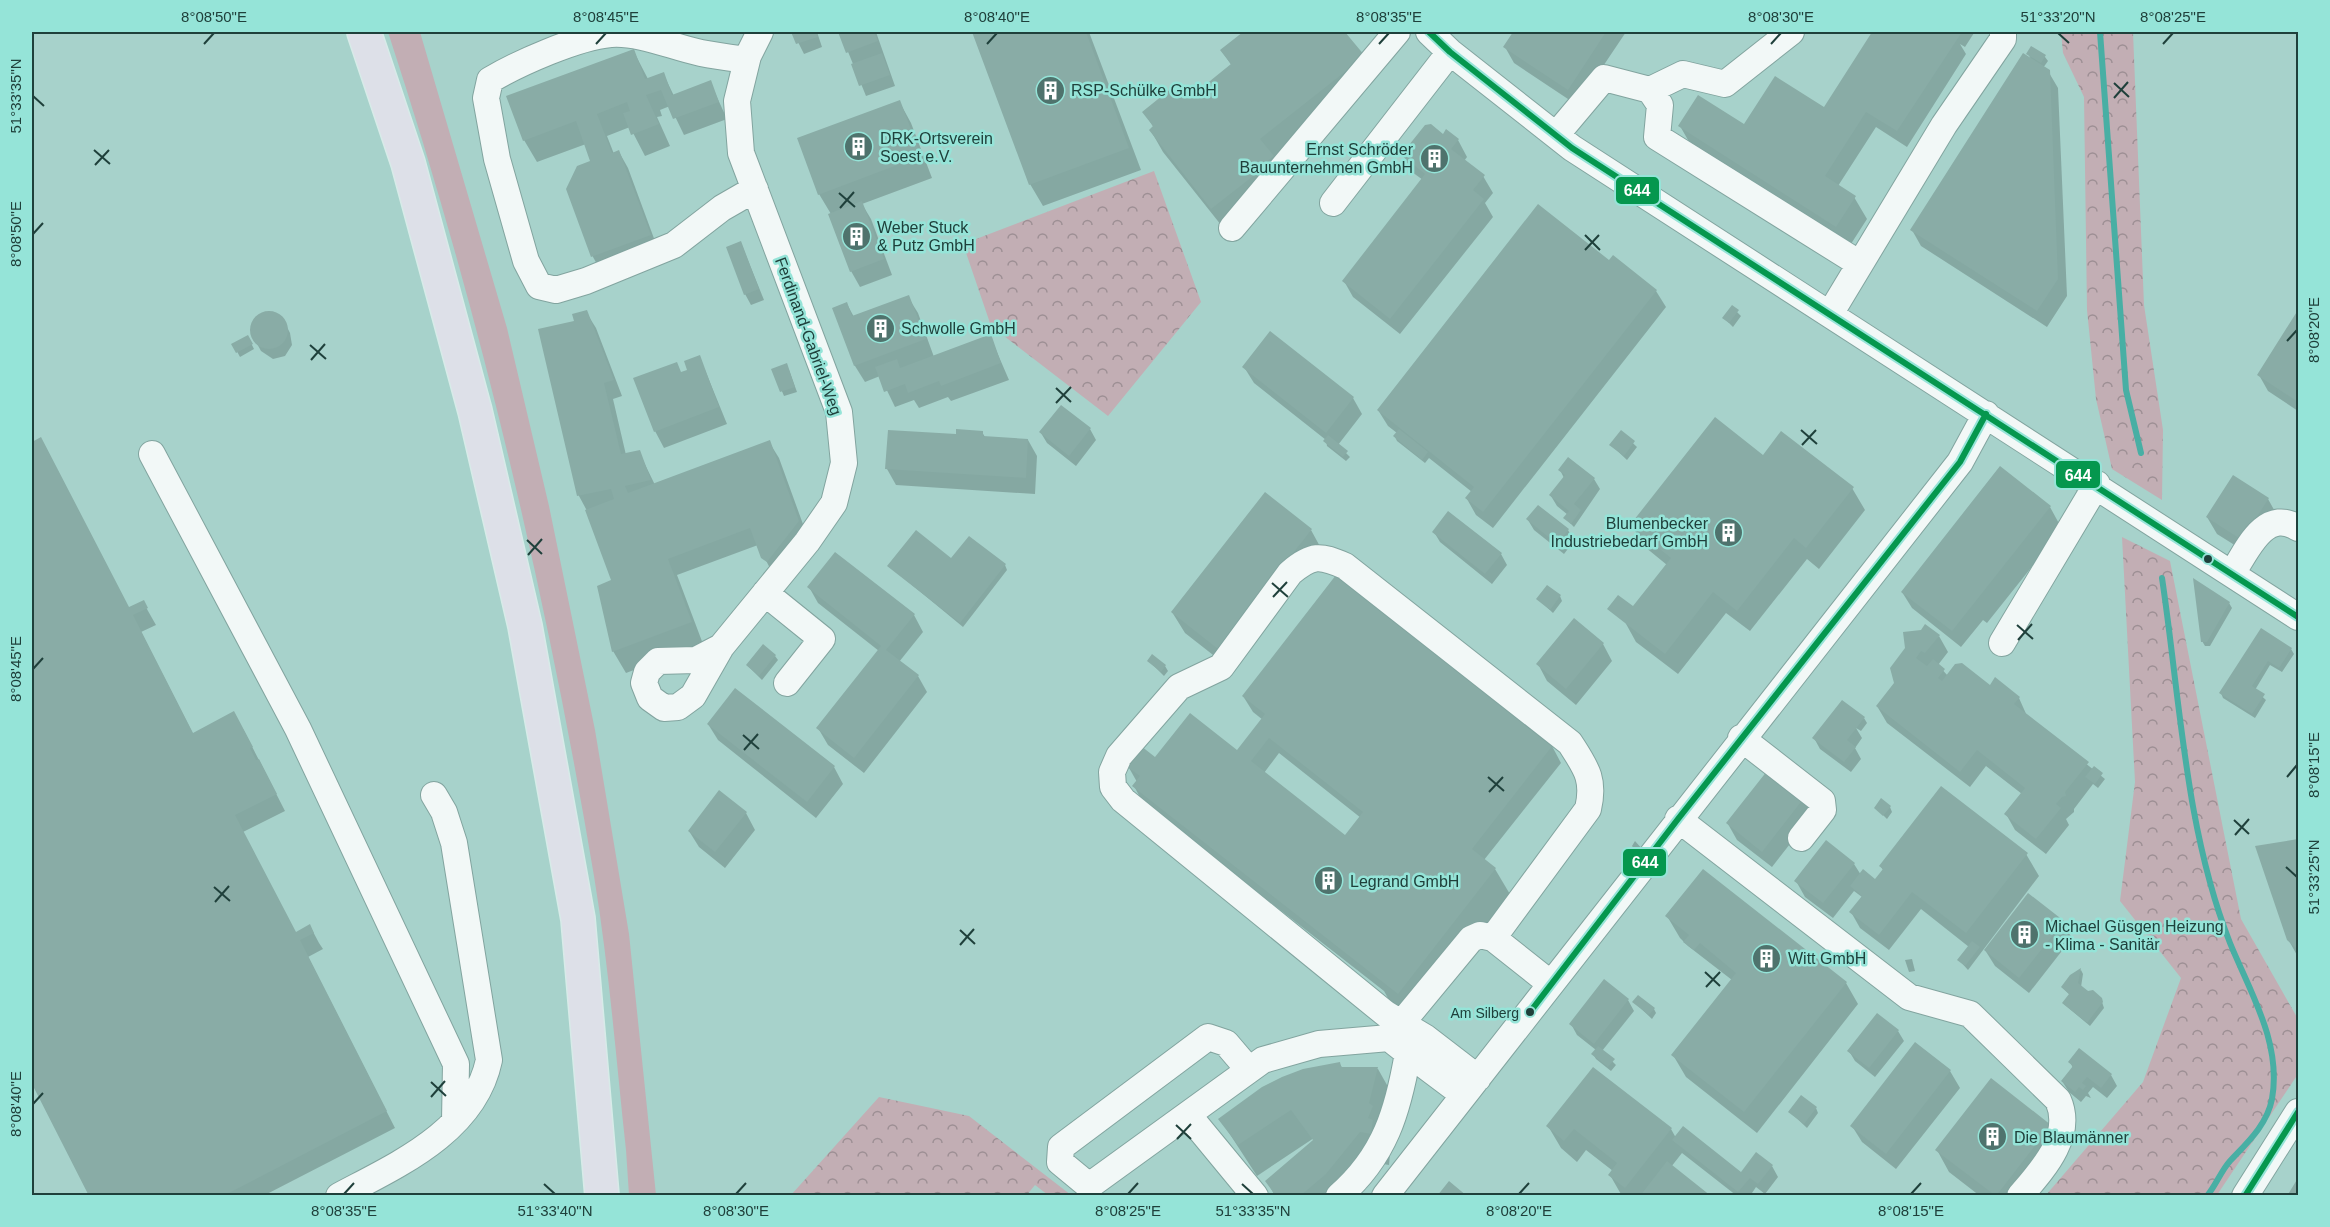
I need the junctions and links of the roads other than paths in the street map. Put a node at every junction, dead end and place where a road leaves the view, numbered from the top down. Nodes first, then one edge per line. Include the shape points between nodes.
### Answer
1 (364, 32) edge
2 (760, 32) edge
3 (1429, 32) edge
4 (1791, 32) edge
5 (2003, 32) edge
6 (1384, 36) edge
7 (1450, 52) junction
8 (747, 60) junction
9 (1650, 90) junction
10 (1556, 135) junction
11 (755, 189) junction
12 (1333, 203) dead end
13 (1232, 228) dead end
14 (1860, 264) junction
15 (1830, 314) junction
16 (1986, 414) junction
17 (152, 454) dead end
18 (2097, 484) junction
19 (2298, 528) edge
20 (2232, 574) junction
21 (765, 593) junction
22 (2298, 617) edge
23 (2002, 643) dead end
24 (721, 647) dead end
25 (787, 683) dead end
26 (1741, 738) junction
27 (434, 795) dead end
28 (1678, 819) junction
29 (1801, 838) dead end
30 (1493, 938) junction
31 (1551, 984) junction
32 (1400, 1038) junction
33 (1249, 1071) junction
34 (1471, 1087) junction
35 (2298, 1112) edge
36 (1189, 1116) junction
37 (455, 1122) junction
38 (1387, 1195) edge
39 (339, 1196) edge
40 (602, 1196) edge
41 (1255, 1196) edge
42 (1339, 1196) edge
43 (2020, 1196) edge
44 (2245, 1196) edge

1 - 40 highway via 408,163 476,411 525,626 578,920
2 - 8 street, Ferdinand-Gabriel-Weg
3 - 7 street
4 - 9 street via 1725,84 1683,74
5 - 14 street via 2003,39 1944,125
6 - 13 street
7 - 10 street
7 - 12 street
8 - 11 street, Ferdinand-Gabriel-Weg via 737,101 741,153
8 - 11 street via 611,34 512,67 490,80 486,98 497,159 526,261 540,286 556,290 576,284 674,245 722,208
9 - 10 street via 1604,78
9 - 14 street via 1660,105 1657,137
10 - 15 street
11 - 21 street, Ferdinand-Gabriel-Weg via 839,412 844,463 834,503
14 - 15 street
15 - 16 street
16 - 18 street
16 - 26 street via 1960,462
17 - 37 street via 298,729 456,1064
18 - 20 street
18 - 23 street
19 - 20 street via 2289,522 2274,521 2256,534
20 - 22 street
21 - 24 street, Ferdinand-Gabriel-Weg
21 - 25 street via 822,639
26 - 28 street
26 - 29 street via 1822,801 1822,810
27 - 37 street via 454,843 489,1060 480,1085
28 - 31 street
28 - 43 street via 1909,998 1970,1014 2058,1100 2065,1115 2059,1140 2044,1168
30 - 31 street
30 - 32 street via 1480,935 1471,939
30 - 32 street via 1588,809 1593,788 1584,765 1570,743 1345,566 1324,557 1305,560 1290,573 1221,668 1179,687 1119,756 1112,772 1113,788 1386,1014
31 - 34 street
32 - 33 street via 1319,1044 1263,1060
32 - 34 street
32 - 42 street via 1389,1132 1357,1180
33 - 36 street
33 - 36 street via 1226,1043 1208,1037 1061,1147 1060,1162 1089,1186
34 - 38 street
35 - 44 street
36 - 41 street
37 - 39 street via 406,1160

